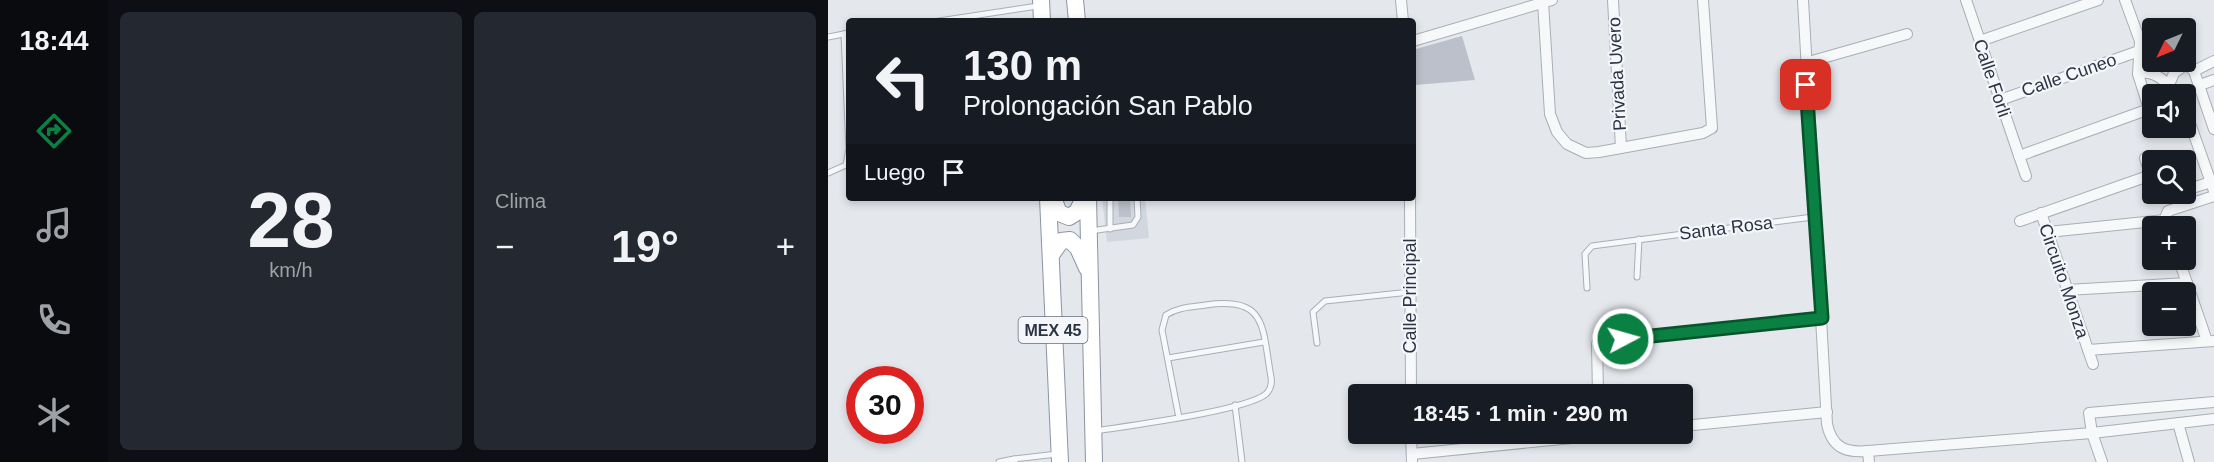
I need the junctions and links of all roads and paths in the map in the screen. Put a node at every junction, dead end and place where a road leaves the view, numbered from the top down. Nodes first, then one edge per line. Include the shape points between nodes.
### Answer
1 (1075, 0) edge
2 (1401, 0) edge
3 (1612, 0) edge
4 (1702, 0) edge
5 (1803, 0) edge
6 (1966, 0) edge
7 (2098, 0) edge
8 (2125, 0) edge
9 (1548, 1) edge
10 (1042, 9) edge
11 (965, 18) edge
12 (1077, 18) edge
13 (1403, 18) edge
14 (846, 34) edge
15 (1907, 34) dead end
16 (828, 37) edge
17 (1416, 40) edge
18 (1980, 41) junction
19 (2139, 51) junction
20 (2142, 52) edge
21 (2214, 61) edge
22 (1805, 63) junction
23 (2196, 64) edge
24 (2189, 72) edge
25 (2138, 74) junction
26 (2214, 80) edge
27 (2167, 84) edge
28 (2142, 85) edge
29 (2200, 85) junction
30 (2000, 100) junction
31 (2142, 112) edge
32 (2214, 129) edge
33 (2196, 138) edge
34 (1621, 148) junction
35 (2019, 156) junction
36 (846, 165) edge
37 (828, 173) edge
38 (2026, 176) dead end
39 (2142, 180) edge
40 (2213, 184) edge
41 (2196, 188) edge
42 (2214, 196) edge
43 (1048, 201) edge
44 (1054, 201) edge
45 (1084, 201) edge
46 (1086, 201) edge
47 (1110, 201) edge
48 (1137, 201) edge
49 (1410, 201) edge
50 (2041, 213) junction
51 (2168, 216) edge
52 (1813, 217) junction
53 (2020, 221) dead end
54 (2142, 225) edge
55 (1110, 229) junction
56 (1089, 231) junction
57 (2048, 232) junction
58 (1639, 239) junction
59 (1050, 255) junction
60 (1637, 277) dead end
61 (1090, 278) junction
62 (2142, 286) edge
63 (1587, 288) dead end
64 (2067, 290) junction
65 (1410, 292) junction
66 (2196, 305) edge
67 (1822, 318) junction
68 (2211, 341) edge
69 (1264, 342) junction
70 (1317, 344) dead end
71 (2088, 350) junction
72 (1168, 358) junction
73 (2093, 364) dead end
74 (1411, 384) edge
75 (1598, 384) edge
76 (2214, 402) edge
77 (1235, 405) junction
78 (1827, 412) junction
79 (1179, 418) junction
80 (2214, 419) edge
81 (2178, 423) junction
82 (1693, 425) edge
83 (1092, 431) junction
84 (2092, 433) junction
85 (1522, 444) edge
86 (1868, 457) edge
87 (1060, 458) edge
88 (1412, 458) edge
89 (1014, 460) edge
90 (999, 462) edge
91 (1094, 462) edge
92 (1242, 462) edge
93 (2102, 462) edge
94 (2190, 462) edge

1 - 12 highway
2 - 13 street
3 - 34 street, Privada Uvero
4 - 34 street via 1712,128
5 - 22 street
6 - 18 street, Calle Forli
7 - 18 street
8 - 19 street via 2140,40
9 - 17 street
9 - 34 street via 1550,114 1557,132 1567,144 1586,153
10 - 11 lane
14 - 16 lane
15 - 22 street
18 - 30 street, Calle Forli
19 - 20 street
19 - 25 street
19 - 30 street, Calle Cuneo
21 - 23 street
22 - 52 street
24 - 29 street
25 - 27 street via 2148,73
25 - 28 street
26 - 29 street
29 - 32 street
30 - 35 street, Calle Forli
31 - 35 street
33 - 40 street
35 - 38 street, Calle Forli
36 - 37 lane
39 - 50 street, Circuito Monza
40 - 41 street
42 - 51 street via 2168,211
43 - 59 highway, MEX 45
44 - 45 highway via 1059,213 1068,217
46 - 56 highway, MEX 45
47 - 55 lane
48 - 55 lane via 1138,217 1133,225
49 - 65 street, Calle Principal
50 - 53 street, Circuito Monza
50 - 57 street, Circuito Monza
52 - 58 lane, Santa Rosa
52 - 67 street
54 - 57 street
55 - 56 lane
56 - 61 highway, MEX 45
57 - 64 street, Circuito Monza
58 - 60 lane
58 - 63 lane, Santa Rosa via 1587,249
59 - 61 highway via 1061,242 1070,240
59 - 87 highway, MEX 45
61 - 83 highway, MEX 45
62 - 64 street
64 - 71 street, Circuito Monza
65 - 70 lane via 1325,301 1313,312
65 - 74 street, Calle Principal
66 - 68 street, Circuito Monza
67 - 75 street via 1601,341 1597,344
67 - 78 street
68 - 71 street, Circuito Monza
69 - 72 lane
69 - 72 lane via 1257,315 1242,304 1179,309 1166,315 1162,322
69 - 77 lane via 1271,377 1269,389 1260,397
71 - 73 street, Circuito Monza
72 - 79 lane
76 - 84 street via 2088,413
77 - 79 lane
77 - 92 lane
78 - 82 street
78 - 86 street via 1829,434 1834,442
79 - 83 lane
80 - 81 street
81 - 84 street
81 - 94 street
83 - 91 highway, MEX 45
84 - 86 street
84 - 93 street
85 - 88 street
87 - 89 lane
89 - 90 lane

